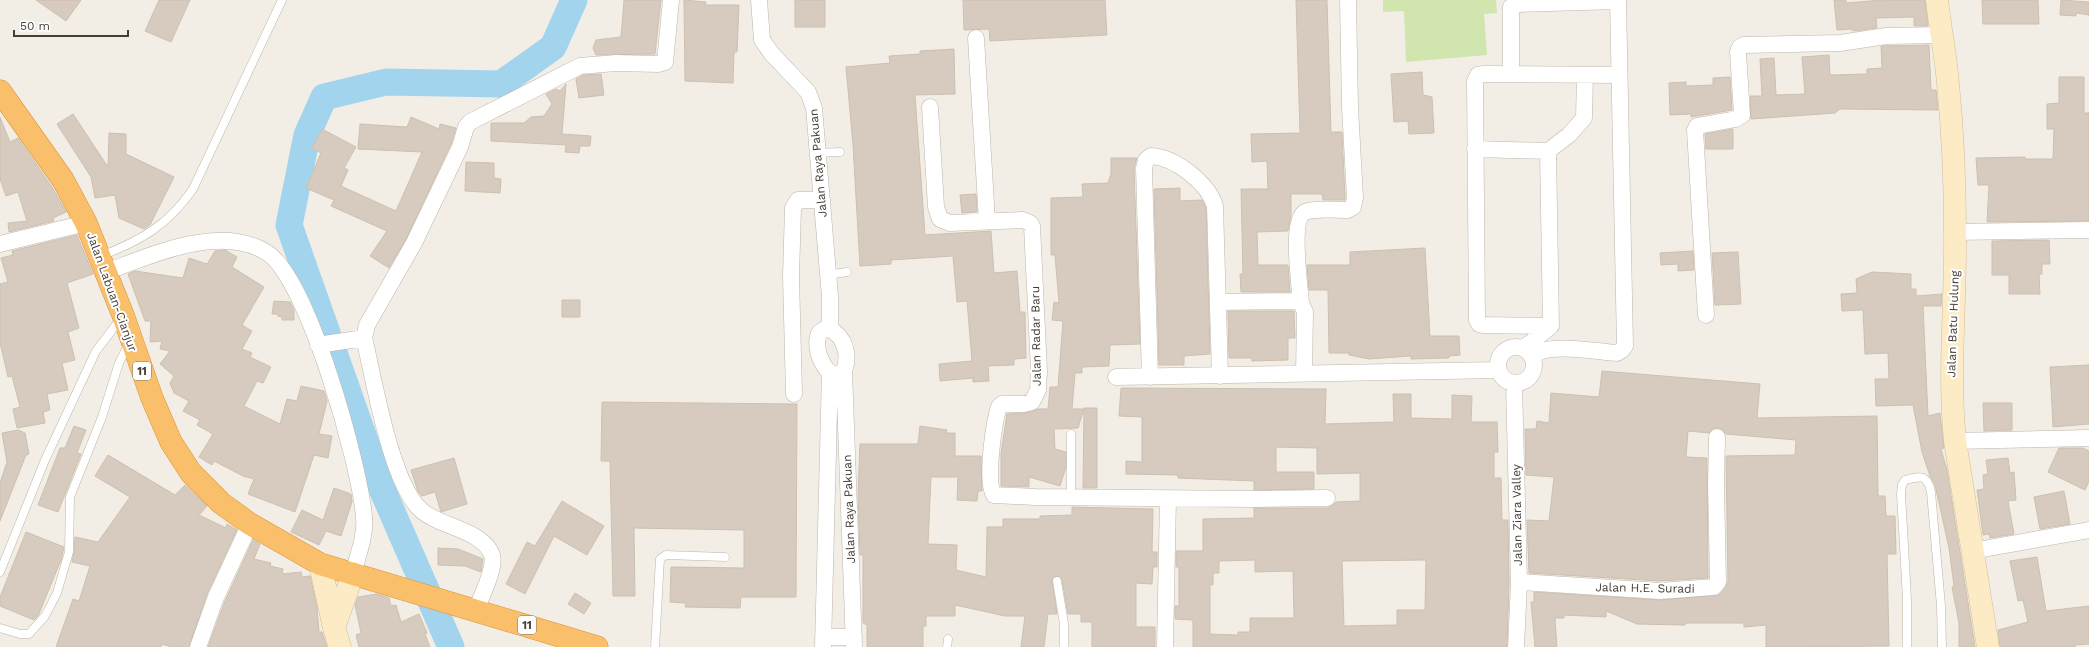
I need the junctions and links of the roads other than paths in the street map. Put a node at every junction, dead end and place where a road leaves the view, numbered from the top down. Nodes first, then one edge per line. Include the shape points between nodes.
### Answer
1 (282, 0) edge
2 (671, 0) edge
3 (759, 0) edge
4 (1348, 0) edge
5 (1937, 0) edge
6 (1618, 1) edge
7 (1942, 35) junction
8 (976, 38) dead end
9 (1511, 74) junction
10 (1585, 75) junction
11 (1619, 75) junction
12 (0, 91) edge
13 (930, 107) dead end
14 (1476, 149) junction
15 (1548, 151) junction
16 (840, 152) dead end
17 (817, 153) junction
18 (822, 200) junction
19 (987, 221) junction
20 (86, 223) junction
21 (2089, 230) edge
22 (1955, 232) junction
23 (0, 244) edge
24 (103, 264) junction
25 (847, 272) dead end
26 (828, 275) junction
27 (1218, 302) junction
28 (1301, 303) junction
29 (123, 315) junction
30 (1706, 315) dead end
31 (1552, 326) junction
32 (826, 329) junction
33 (361, 339) junction
34 (130, 340) junction
35 (322, 345) junction
36 (1528, 353) junction
37 (1498, 370) junction
38 (837, 372) junction
39 (1304, 374) junction
40 (1220, 376) junction
41 (1116, 377) dead end
42 (1150, 377) junction
43 (1514, 383) junction
44 (794, 394) dead end
45 (1071, 434) dead end
46 (1717, 437) dead end
47 (2089, 438) edge
48 (1955, 441) junction
49 (1071, 497) junction
50 (1168, 498) junction
51 (1327, 498) dead end
52 (250, 524) junction
53 (2089, 530) edge
54 (1972, 552) junction
55 (725, 556) dead end
56 (320, 564) junction
57 (0, 572) edge
58 (357, 575) junction
59 (1057, 581) dead end
60 (1519, 582) junction
61 (466, 607) junction
62 (0, 628) edge
63 (337, 638) edge
64 (823, 642) edge
65 (854, 642) edge
66 (198, 647) edge
67 (597, 647) edge
68 (655, 647) edge
69 (1064, 647) edge
70 (1164, 647) edge
71 (1516, 647) edge
72 (1907, 647) edge
73 (1942, 647) edge
74 (1988, 647) edge

1 - 24 lane via 193,189 179,208 154,231
2 - 33 street via 665,62 580,66 470,122 410,250 372,313
3 - 17 street, Jalan Raya Pakuan via 762,40 808,92 814,108
4 - 28 street via 1355,198 1353,207 1348,210 1310,211 1303,213 1298,221
5 - 7 street, Jalan Batu Hulung
6 - 9 street via 1518,4 1512,7
6 - 11 street
7 - 22 street, Jalan Batu Hulung via 1950,96
7 - 30 street via 1886,36 1840,43 1740,47 1738,52 1742,115 1736,119 1697,126 1695,130
8 - 19 street
9 - 10 street
9 - 14 street via 1478,75 1475,81
10 - 11 street
10 - 15 street via 1584,118 1569,135
11 - 36 street via 1626,346 1617,353 1557,349
12 - 20 highway, Jalan Labuan-Cianjur / 11 via 63,180
13 - 19 street, Jalan Radar Baru via 937,214 940,219 950,223
14 - 15 street
14 - 31 street via 1478,324
15 - 31 street
16 - 17 lane
17 - 18 street, Jalan Raya Pakuan
18 - 26 street, Jalan Raya Pakuan
18 - 44 street via 798,200 793,208 791,277
19 - 49 street, Jalan Radar Baru via 1023,220 1032,226 1039,371 1038,390 1032,402 1002,404 999,407 992,439 991,490 996,496
20 - 23 street
20 - 24 highway, Jalan Labuan-Cianjur / 11
21 - 22 street
22 - 48 street, Jalan Batu Hulung via 1951,380
24 - 29 highway, Jalan Labuan-Cianjur / 11
24 - 35 street via 199,242 246,244 266,252 282,267 294,286
25 - 26 lane
26 - 32 street, Jalan Raya Pakuan via 830,297
27 - 28 street
27 - 40 street
27 - 42 street via 1214,200 1203,186 1174,162 1156,156 1148,158 1144,168
28 - 39 street via 1305,312
29 - 34 highway, Jalan Labuan-Cianjur / 11
29 - 57 lane via 96,351 45,460
31 - 36 street
32 - 38 street via 817,337 820,360
32 - 38 street via 837,333 845,346 846,363
33 - 35 street
33 - 61 street via 394,460 407,492 421,511 452,528 473,535 484,543 492,555 490,573
34 - 52 highway, Jalan Labuan-Cianjur / 11 via 171,442 187,466 221,503
34 - 62 lane via 119,363 102,417 70,497 68,552 57,593 45,616 29,634
35 - 58 street via 361,488 365,519
36 - 37 street via 1512,347 1504,351 1498,359
36 - 43 street via 1534,366 1532,374 1525,380
37 - 39 street
37 - 43 street via 1504,379
38 - 64 street, Jalan Raya Pakuan
38 - 65 street, Jalan Raya Pakuan
39 - 40 street
40 - 42 street
41 - 42 street
43 - 60 street, Jalan Ziara Valley
45 - 49 lane
46 - 60 street, Jalan H.E. Suradi via 1718,582 1714,588 1660,591
47 - 48 street
48 - 54 street, Jalan Batu Hulung
49 - 50 street, Jalan Radar Baru
50 - 51 street, Jalan Radar Baru
50 - 70 street
52 - 56 highway, Jalan Labuan-Cianjur / 11
52 - 66 street via 216,596
53 - 54 street
54 - 74 street, Jalan Batu Hulung
55 - 68 lane via 666,555 660,559
56 - 58 highway, Jalan Labuan-Cianjur / 11
56 - 63 street
58 - 61 highway, 11
58 - 63 street
59 - 69 lane via 1064,624
60 - 71 street, Jalan Ziara Valley
61 - 67 highway, 11
64 - 65 street
72 - 73 lane via 1907,599 1900,494 1905,480 1916,477 1924,478 1931,492

